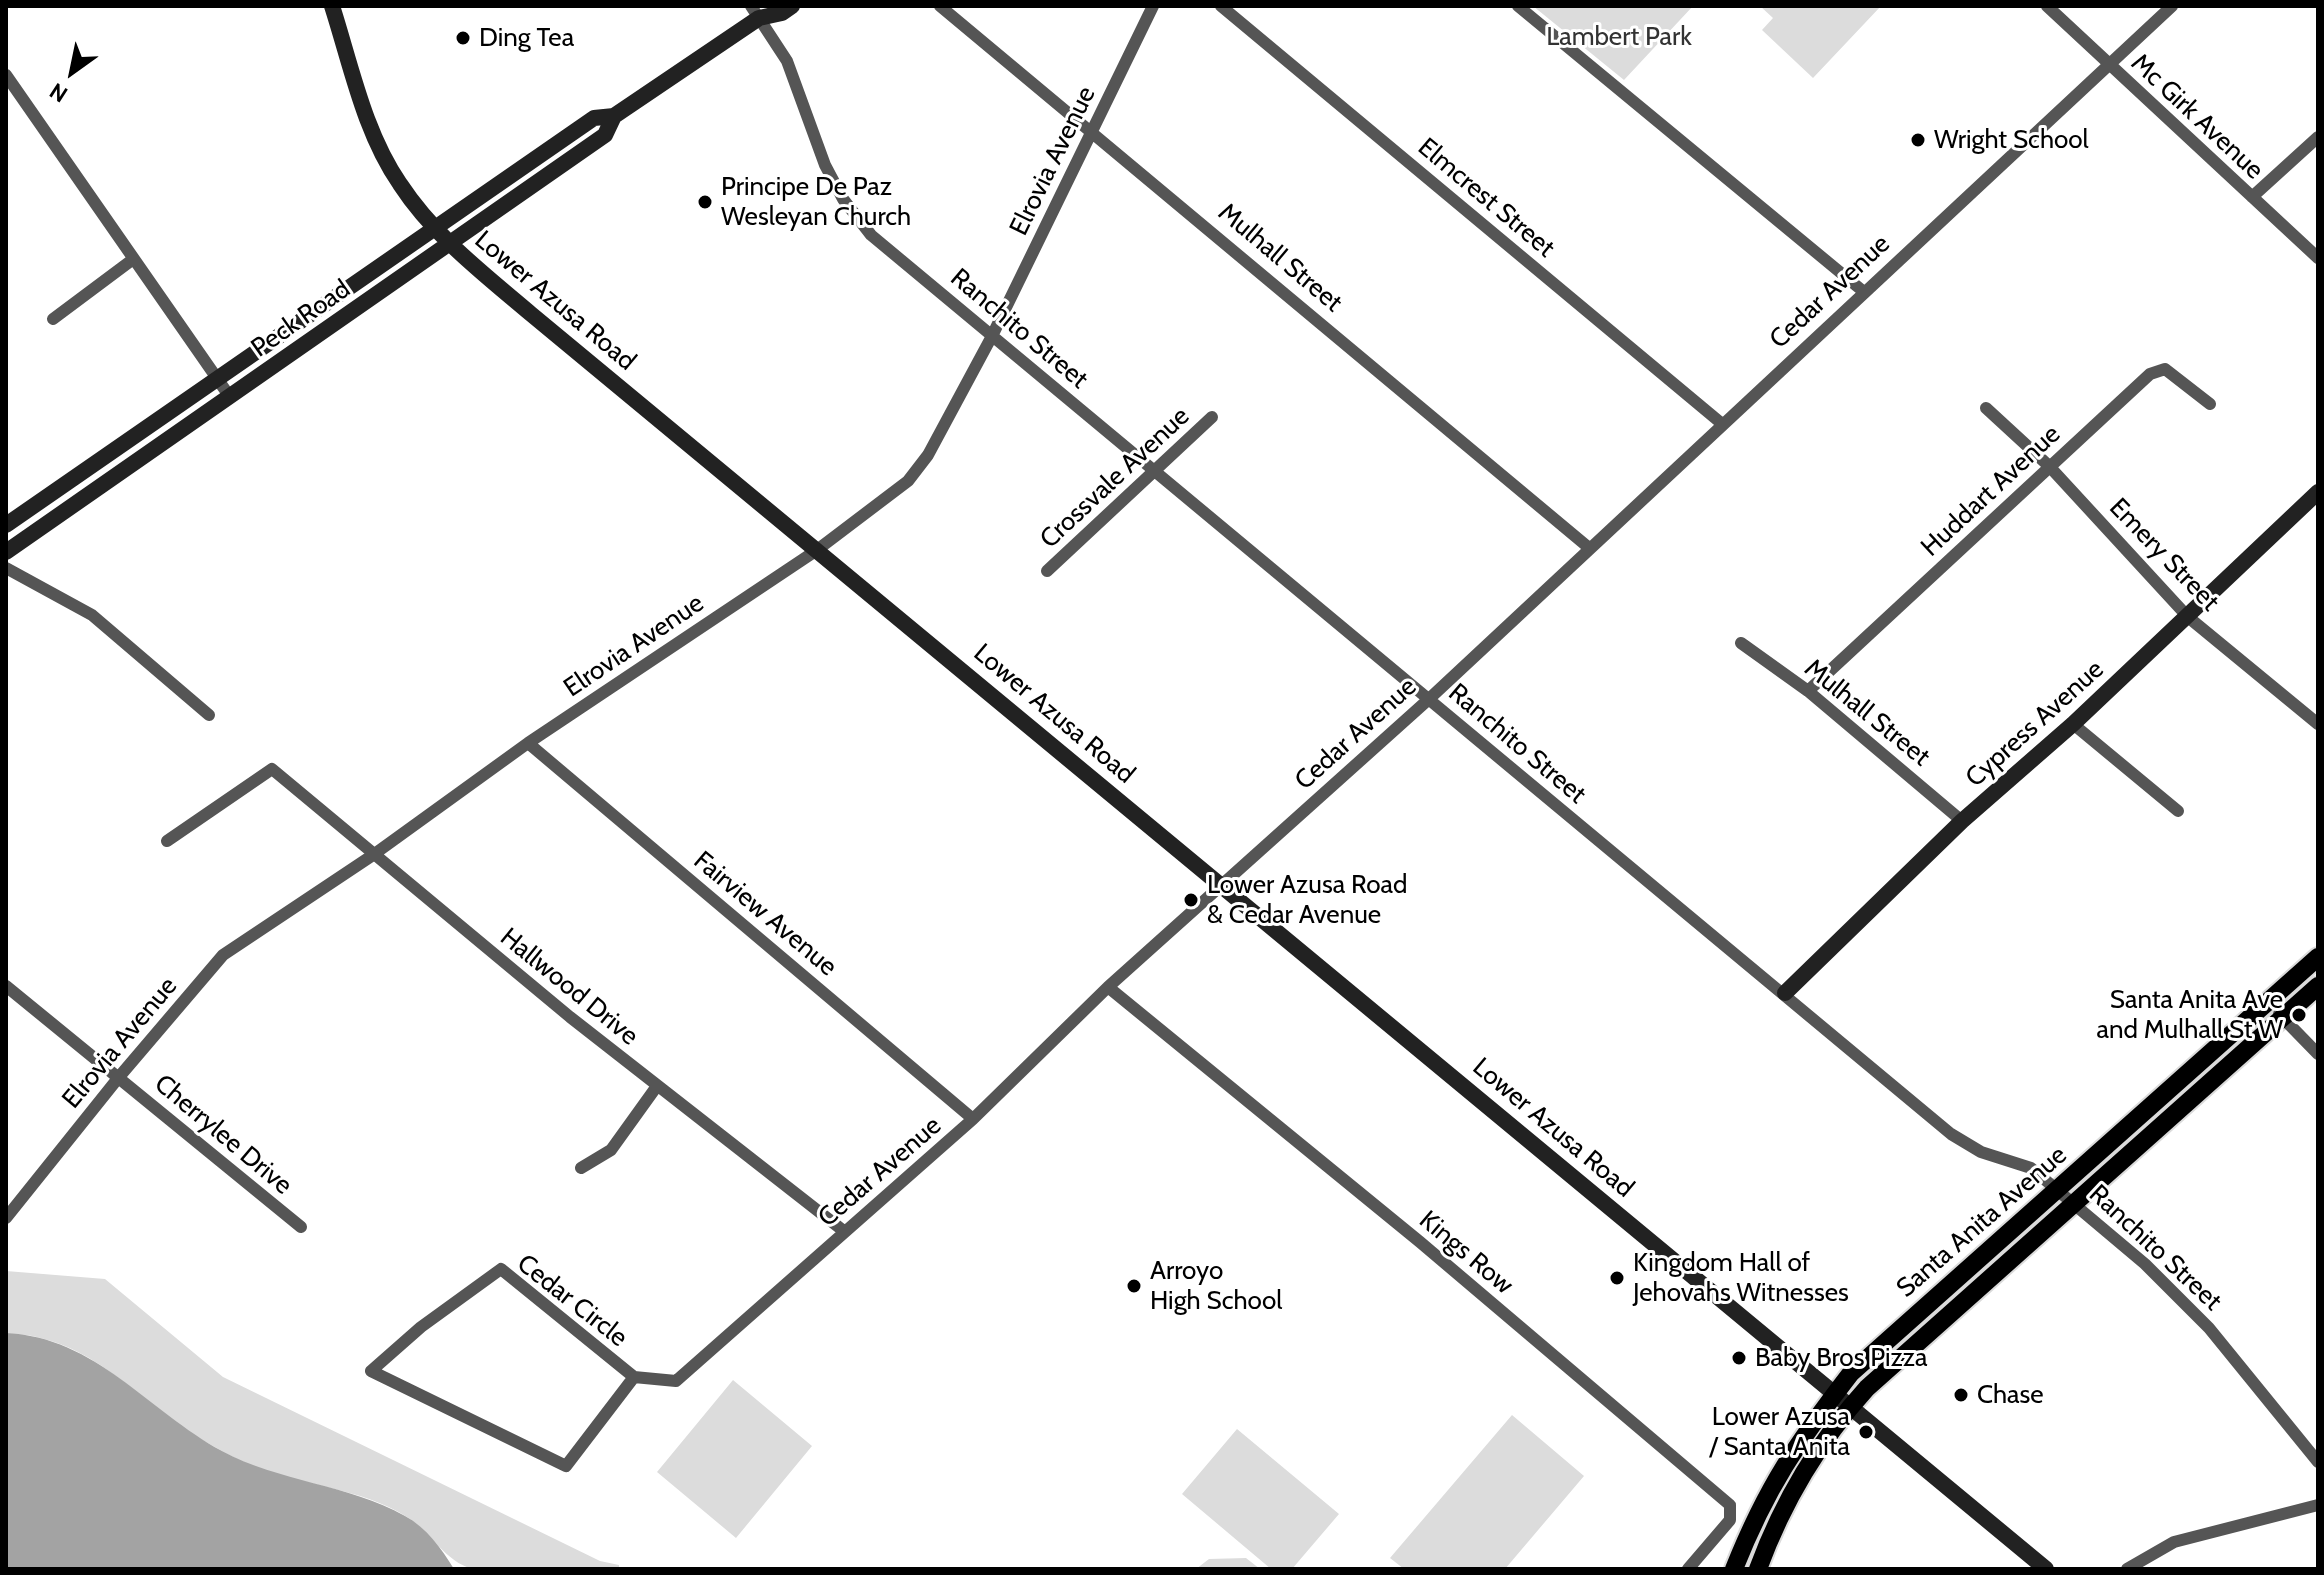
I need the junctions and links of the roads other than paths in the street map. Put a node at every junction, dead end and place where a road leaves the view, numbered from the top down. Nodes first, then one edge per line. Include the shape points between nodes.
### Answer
1 (332, 6) edge
2 (792, 6) edge
3 (940, 6) edge
4 (1153, 6) edge
5 (1221, 6) edge
6 (1518, 6) edge
7 (2047, 6) edge
8 (2172, 6) edge
9 (758, 10) edge
10 (2109, 65) junction
11 (6, 75) edge
12 (614, 116) junction
13 (1093, 130) junction
14 (2318, 137) edge
15 (2252, 197) junction
16 (435, 230) junction
17 (452, 245) junction
18 (2318, 258) edge
19 (132, 260) junction
20 (1864, 292) junction
21 (53, 319) dead end
22 (992, 336) junction
23 (217, 379) junction
24 (230, 397) junction
25 (2210, 404) dead end
26 (1986, 408) dead end
27 (1212, 417) dead end
28 (1721, 423) junction
29 (2049, 466) junction
30 (1156, 470) junction
31 (2318, 492) edge
32 (6, 525) edge
33 (1588, 547) junction
34 (817, 550) junction
35 (6, 552) edge
36 (6, 568) edge
37 (1047, 571) dead end
38 (2188, 617) junction
39 (1741, 643) dead end
40 (1808, 691) junction
41 (1429, 699) junction
42 (209, 715) dead end
43 (2073, 724) junction
44 (2318, 724) edge
45 (528, 743) junction
46 (2178, 811) dead end
47 (1962, 821) junction
48 (167, 841) dead end
49 (373, 855) junction
50 (1222, 884) junction
51 (2318, 957) edge
52 (6, 986) edge
53 (2318, 986) edge
54 (1108, 987) junction
55 (1785, 993) junction
56 (2268, 1003) junction
57 (2282, 1017) junction
58 (2318, 1054) edge
59 (119, 1077) junction
60 (657, 1086) junction
61 (973, 1119) junction
62 (581, 1168) dead end
63 (2059, 1190) junction
64 (2075, 1203) junction
65 (6, 1218) edge
66 (301, 1227) dead end
67 (845, 1232) junction
68 (634, 1377) junction
69 (1835, 1393) junction
70 (1850, 1407) junction
71 (2318, 1462) edge
72 (2318, 1505) edge
73 (1688, 1569) edge
74 (1734, 1569) edge
75 (1758, 1569) edge
76 (2046, 1569) edge
77 (2127, 1569) edge

1 - 16 main road, Lower Azusa Road via 373,134 399,183
2 - 9 main road, Peck Road via 782,13
3 - 13 street, Mulhall Street
4 - 13 street, Elrovia Avenue
5 - 28 street, Elmcrest Street
6 - 20 street
7 - 10 street, Mc Girk Avenue
8 - 10 street, Cedar Avenue
9 - 12 main road, Peck Road
9 - 22 street, Ranchito Street via 787,61 843,199 871,235
10 - 15 street, Mc Girk Avenue
10 - 20 street, Cedar Avenue
11 - 19 street
12 - 16 main road, Peck Road via 594,118
12 - 17 main road, Peck Road via 605,135
13 - 22 street, Elrovia Avenue
13 - 33 street, Mulhall Street
14 - 15 street
15 - 18 street, Mc Girk Avenue
16 - 17 main road, Lower Azusa Road
16 - 23 main road, Peck Road
17 - 24 main road, Peck Road
17 - 34 main road, Lower Azusa Road
19 - 21 street
19 - 23 street
20 - 28 street, Cedar Avenue
22 - 30 street, Ranchito Street
22 - 34 street, Elrovia Avenue via 928,455 908,481
23 - 24 street
23 - 32 main road, Peck Road
24 - 35 main road, Peck Road
25 - 29 street, Huddart Avenue via 2175,374 2165,369 2150,374
26 - 29 street, Emery Street
27 - 30 street, Crossvale Avenue
28 - 33 street, Cedar Avenue
29 - 38 street, Emery Street
29 - 40 street, Huddart Avenue
30 - 37 street, Crossvale Avenue
30 - 41 street, Ranchito Street
31 - 38 main road, Cypress Avenue
33 - 41 street, Cedar Avenue
34 - 45 street, Elrovia Avenue
34 - 50 main road, Lower Azusa Road
36 - 42 street via 92,615
38 - 43 main road, Cypress Avenue
38 - 44 street, Emery Street
39 - 40 street, Mulhall Street
40 - 47 street, Mulhall Street
41 - 50 street, Cedar Avenue
41 - 55 street, Ranchito Street
43 - 46 street
43 - 47 main road, Cypress Avenue
45 - 49 street, Elrovia Avenue
45 - 61 street, Fairview Avenue
47 - 55 main road, Cypress Avenue
48 - 49 street, Hallwood Drive via 272,769
49 - 59 street, Elrovia Avenue via 223,955
49 - 60 street, Hallwood Drive
50 - 54 street, Cedar Avenue
50 - 69 main road, Lower Azusa Road
51 - 56 main road, Santa Anita Avenue
52 - 59 street, Cherrylee Drive
53 - 57 main road, Santa Anita Avenue
54 - 61 street, Cedar Avenue
54 - 73 street, Kings Row via 1730,1505 1730,1520
55 - 63 street, Ranchito Street via 1951,1134 1981,1152 2031,1168
56 - 57 street
56 - 63 main road, Santa Anita Avenue
57 - 58 street
57 - 64 main road, Santa Anita Avenue
59 - 65 street, Elrovia Avenue
59 - 66 street, Cherrylee Drive
60 - 62 street via 611,1150
60 - 67 street, Hallwood Drive
61 - 67 street, Cedar Avenue
63 - 64 street, Ranchito Street
63 - 69 main road, Santa Anita Avenue via 1868,1357
64 - 70 main road, Santa Anita Avenue
64 - 71 street, Ranchito Street via 2209,1328
67 - 68 street, Cedar Avenue via 676,1381
68 - 68 street, Cedar Circle via 501,1269 371,1371 566,1466
69 - 70 main road, Lower Azusa Road
69 - 74 main road, Santa Anita Avenue via 1769,1486
70 - 75 main road, Santa Anita Avenue via 1788,1496
70 - 76 main road
72 - 77 street via 2174,1542

